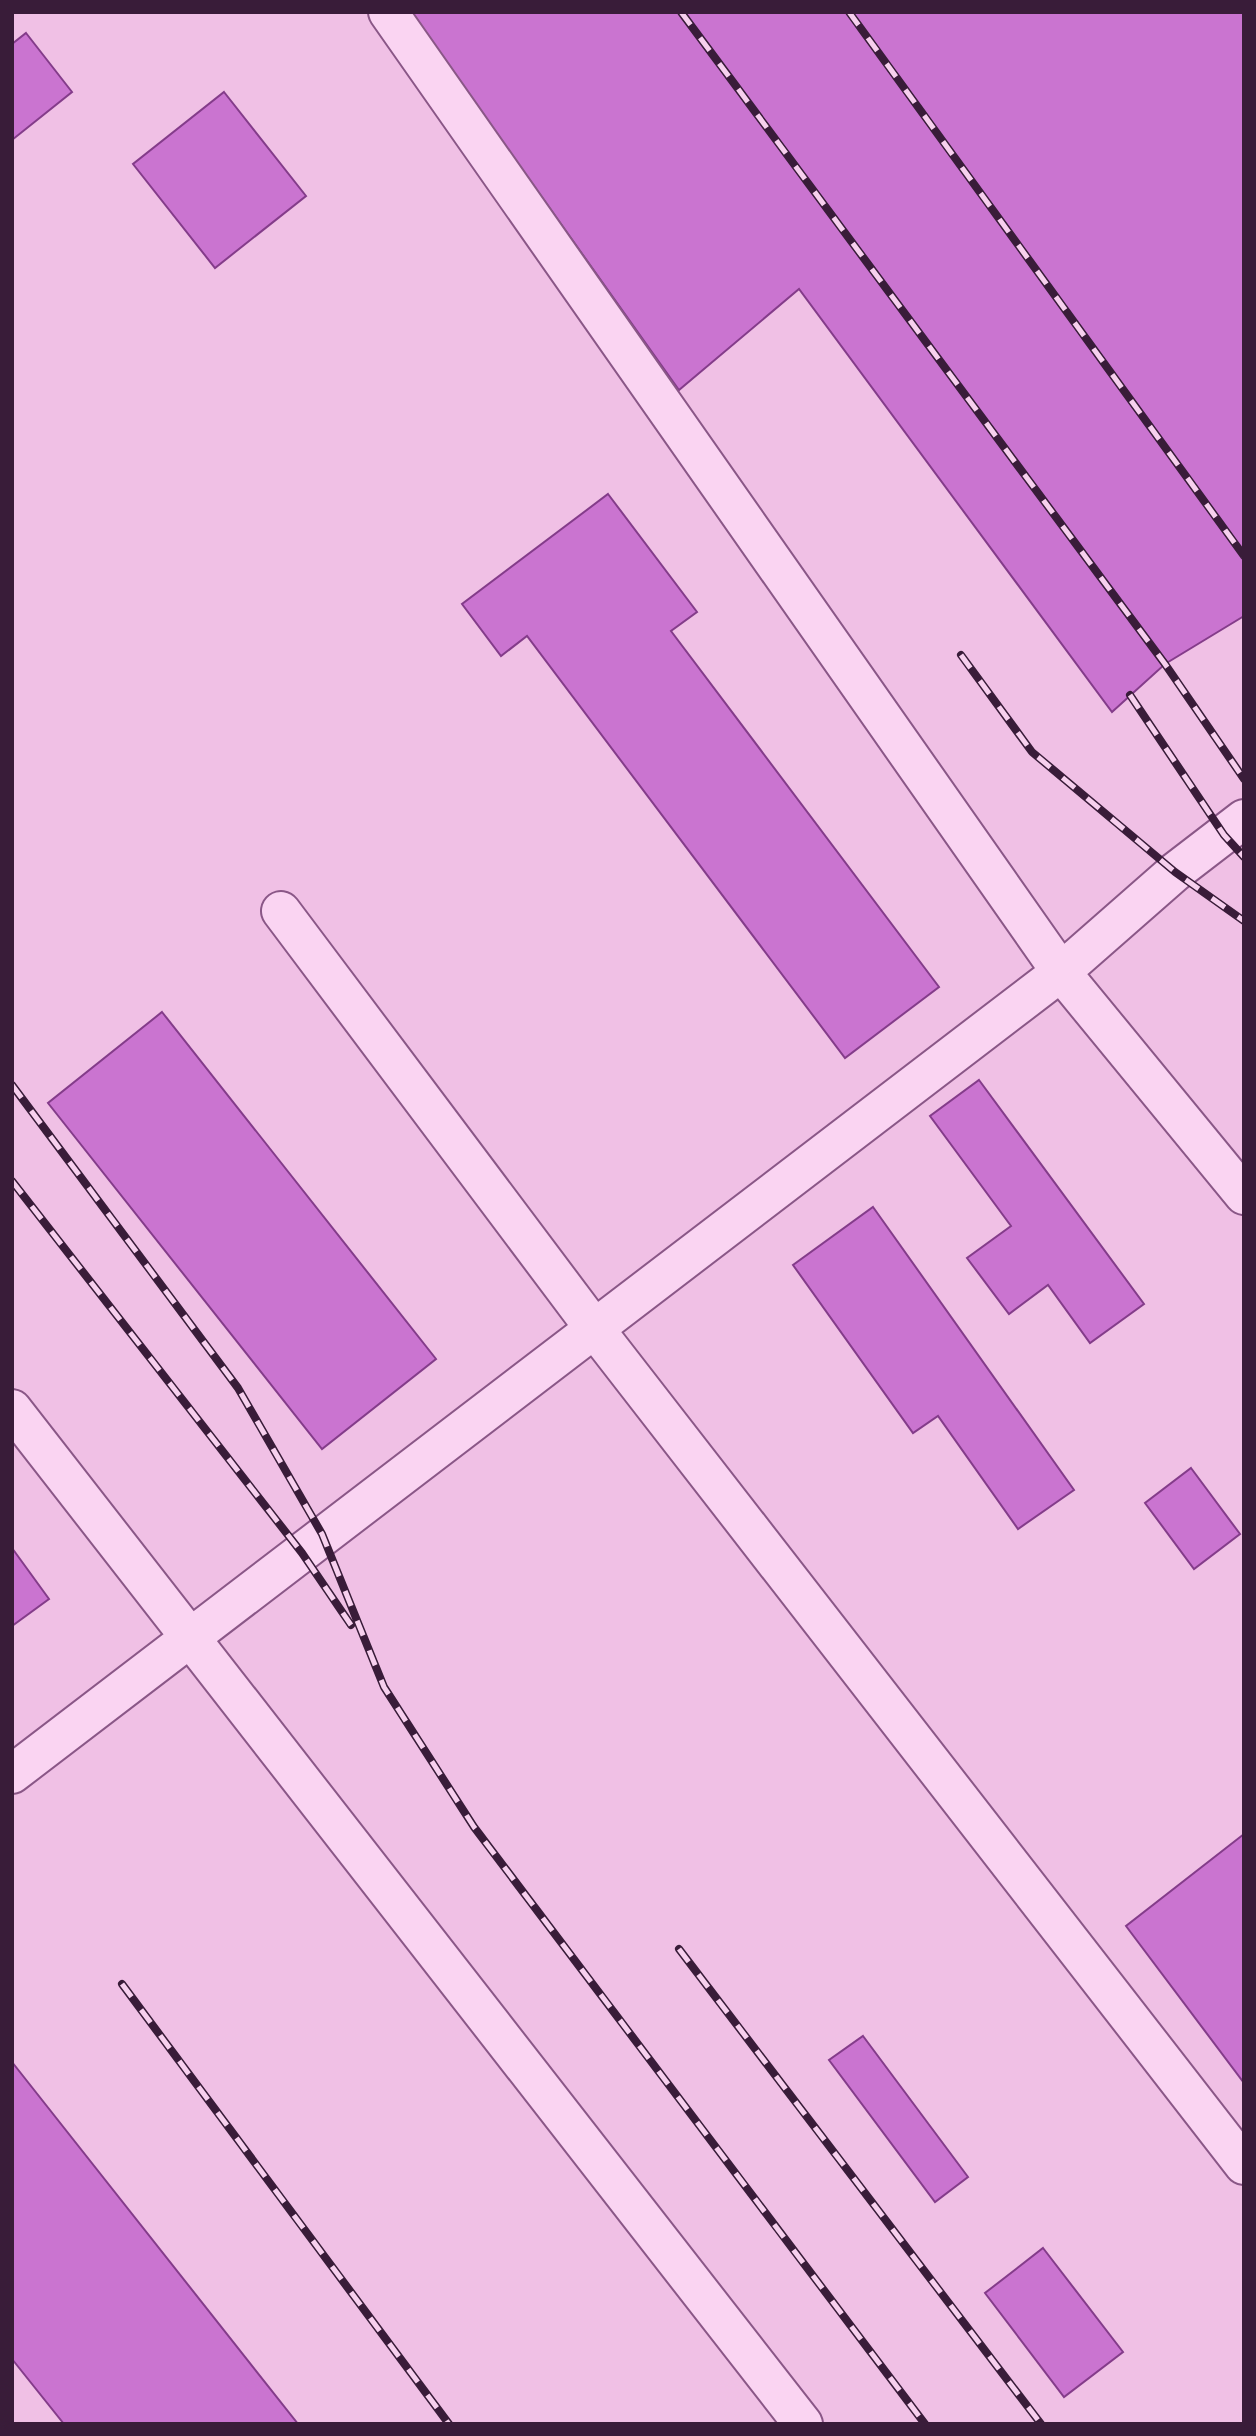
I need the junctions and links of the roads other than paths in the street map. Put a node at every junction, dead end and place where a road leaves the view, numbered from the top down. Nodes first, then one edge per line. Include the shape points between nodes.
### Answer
1 (388, 12) edge
2 (1244, 820) edge
3 (281, 911) dead end
4 (1061, 972) junction
5 (1244, 1195) edge
6 (594, 1328) junction
7 (12, 1409) edge
8 (190, 1638) junction
9 (12, 1774) edge
10 (1244, 2165) edge
11 (803, 2424) edge

1 - 4 lane
2 - 4 lane via 1175,872
3 - 6 lane
4 - 5 lane
4 - 6 lane
6 - 8 lane
6 - 10 lane
7 - 8 lane
8 - 9 lane
8 - 11 lane

